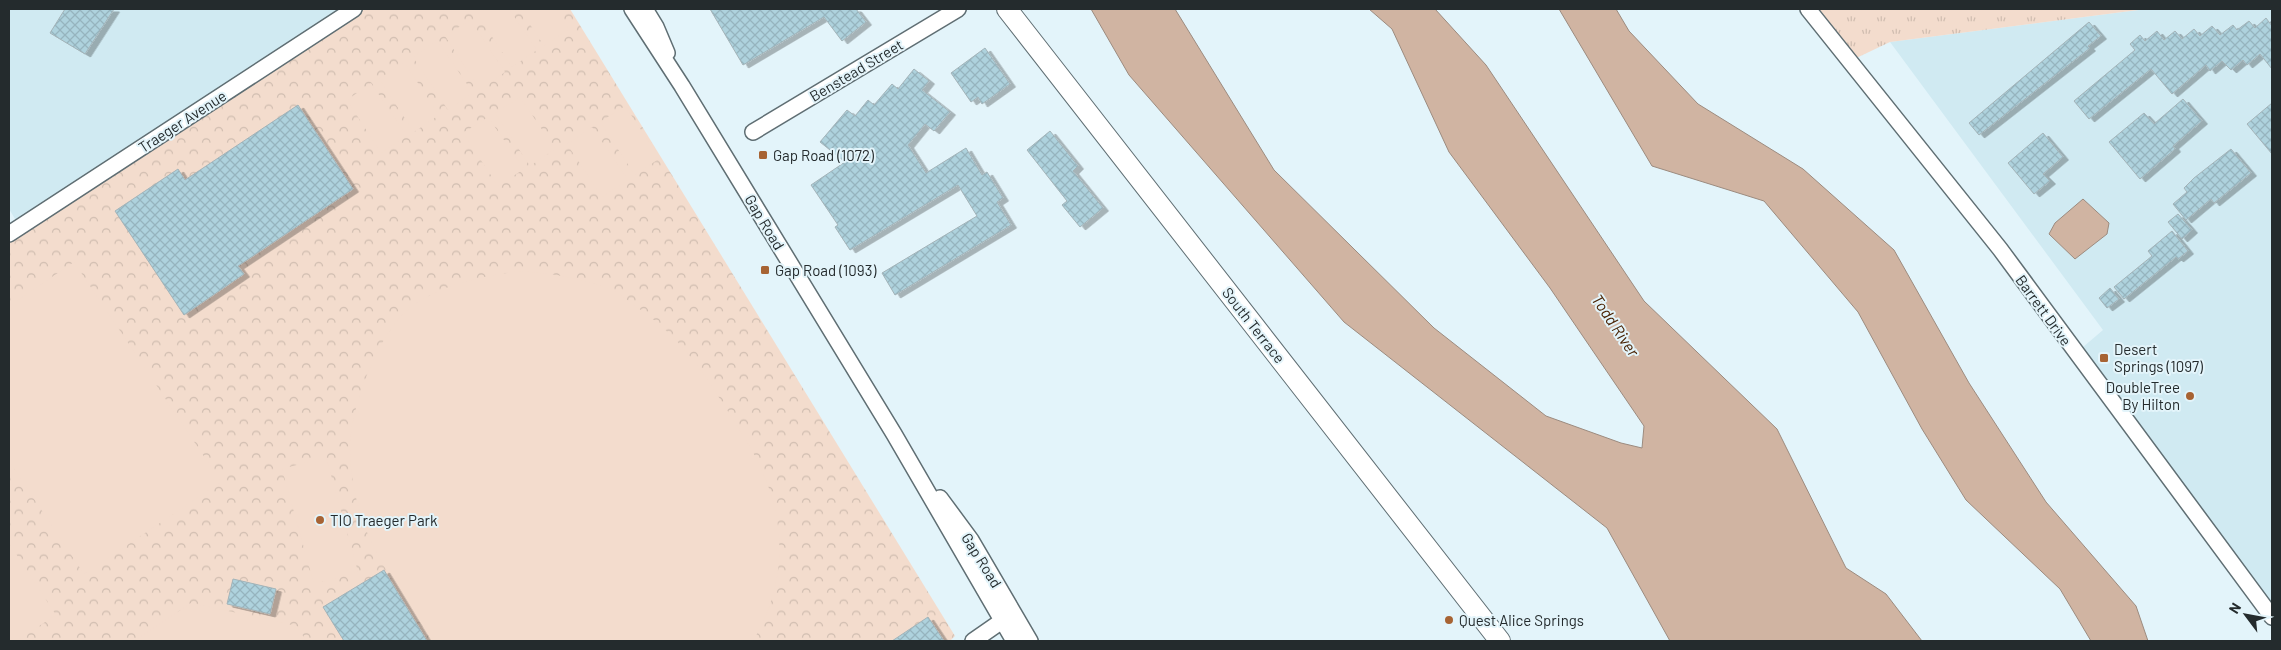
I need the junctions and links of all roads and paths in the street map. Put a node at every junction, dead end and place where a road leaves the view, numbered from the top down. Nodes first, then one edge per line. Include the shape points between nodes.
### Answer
1 (354, 9) edge
2 (632, 9) edge
3 (644, 9) edge
4 (958, 9) edge
5 (1006, 9) edge
6 (1808, 9) edge
7 (682, 86) junction
8 (753, 132) dead end
9 (9, 234) edge
10 (1008, 617) junction
11 (2272, 617) edge
12 (1017, 638) edge
13 (973, 641) edge
14 (1500, 641) edge

1 - 9 street, Traeger Avenue
2 - 7 street, Gap Road
3 - 7 street, Gap Road via 656,27
4 - 8 street, Benstead Street
5 - 14 street, South Terrace
6 - 11 street, Barrett Drive via 2000,249
7 - 10 street, Gap Road
10 - 12 street, Gap Road
10 - 13 street

